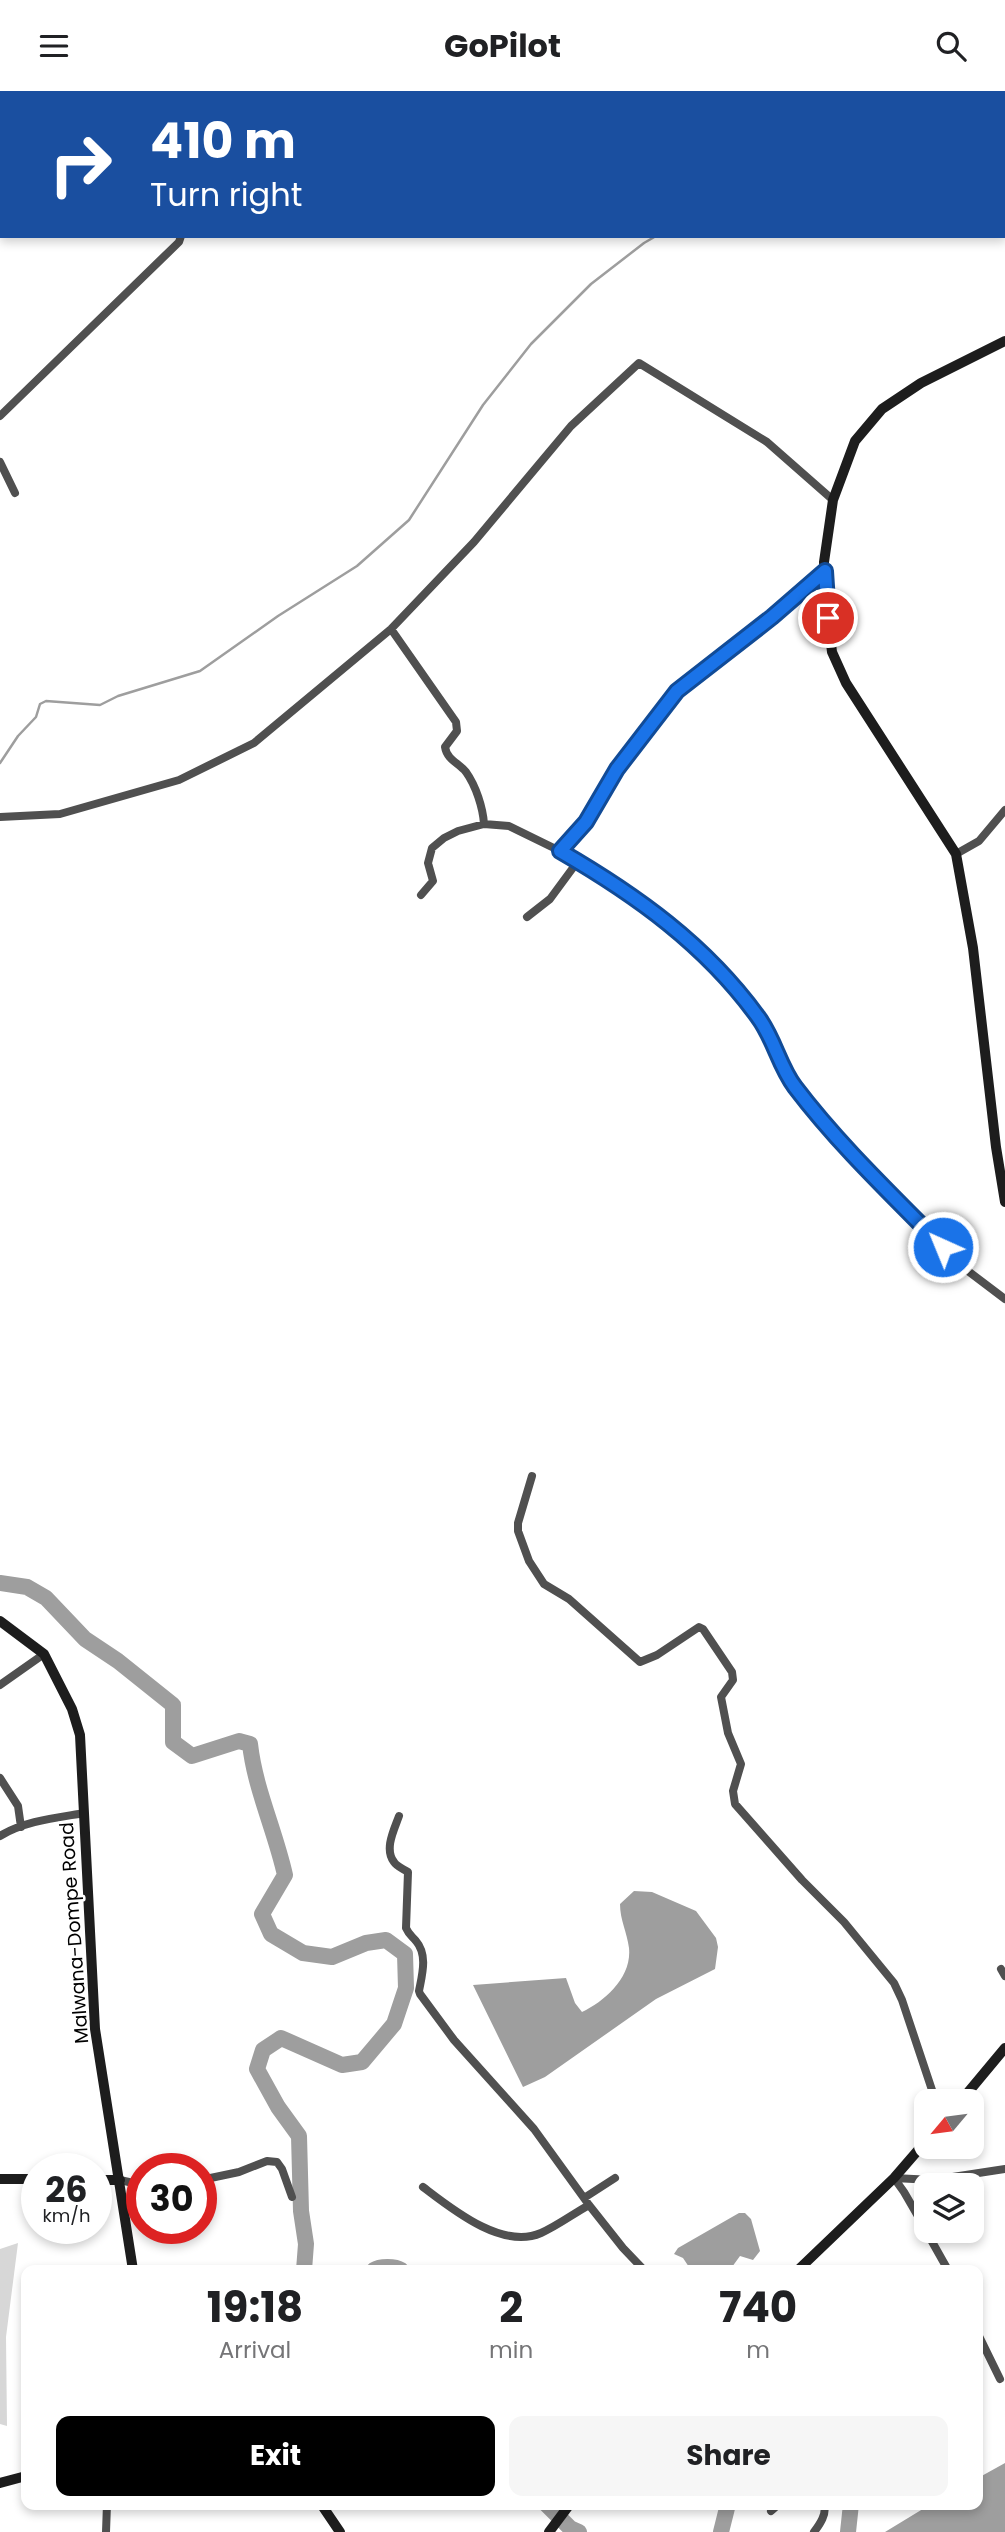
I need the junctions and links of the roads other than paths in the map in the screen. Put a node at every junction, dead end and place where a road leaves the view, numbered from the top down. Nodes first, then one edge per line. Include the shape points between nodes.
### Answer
1 (180, 238) edge
2 (1005, 341) edge
3 (0, 416) edge
4 (0, 463) edge
5 (15, 493) dead end
6 (833, 500) junction
7 (825, 571) junction
8 (391, 629) junction
9 (1005, 810) edge
10 (0, 817) edge
11 (484, 824) junction
12 (560, 851) junction
13 (956, 854) junction
14 (578, 861) junction
15 (421, 895) dead end
16 (527, 917) dead end
17 (1005, 1202) edge
18 (1005, 1300) edge
19 (532, 1476) dead end
20 (0, 1621) edge
21 (44, 1654) junction
22 (0, 1685) edge
23 (0, 1778) edge
24 (84, 1813) junction
25 (399, 1816) dead end
26 (21, 1826) junction
27 (0, 1836) edge
28 (1005, 2048) edge
29 (932, 2089) edge
30 (971, 2089) edge
31 (914, 2155) edge
32 (1005, 2169) edge
33 (217, 2177) edge
34 (615, 2178) dead end
35 (894, 2178) junction
36 (0, 2179) edge
37 (21, 2179) edge
38 (112, 2180) edge
39 (120, 2180) junction
40 (126, 2181) edge
41 (423, 2187) dead end
42 (292, 2197) dead end
43 (586, 2202) junction
44 (914, 2210) edge
45 (933, 2243) edge
46 (132, 2265) edge
47 (639, 2265) edge
48 (809, 2265) edge
49 (945, 2265) edge
50 (983, 2344) edge
51 (1000, 2379) dead end
52 (21, 2477) edge
53 (0, 2483) edge
54 (107, 2510) edge
55 (325, 2510) edge
56 (566, 2510) edge
57 (825, 2510) edge
58 (337, 2531) edge
59 (106, 2532) edge
60 (549, 2532) edge
61 (814, 2532) edge

1 - 3 street
2 - 6 street via 882,409 855,441
4 - 5 street
6 - 7 street
6 - 8 street via 766,442 639,363 571,426 474,542
7 - 12 street via 677,691 617,769 586,822
7 - 13 street via 832,652 846,683
8 - 10 street via 254,743 179,780 61,814
8 - 11 street via 456,722 457,731 445,747 446,754 466,772
9 - 13 street via 979,841
11 - 12 street via 509,826
11 - 15 street via 451,834 432,848 428,863 433,881
12 - 14 street
13 - 17 street via 973,948
14 - 16 street via 550,899
14 - 18 street via 620,886 704,952 760,1018 793,1085 855,1157 960,1265
19 - 29 street via 518,1531 544,1584 569,1599 640,1661 699,1627 704,1629 732,1672 733,1680 720,1697 741,1764 733,1791 735,1804 894,1983
20 - 21 street, Malwana-Dompe Road
21 - 22 street
21 - 24 street, Malwana-Dompe Road via 80,1735
23 - 26 street via 18,1806
24 - 26 street
24 - 39 street, Malwana-Dompe Road via 96,2029
25 - 43 street via 390,1854 395,1865 408,1872 406,1928 423,1957 420,1994 454,2040 534,2129
26 - 27 street
28 - 30 street
31 - 35 street
32 - 35 street via 933,2180
33 - 42 street via 277,2162
34 - 43 street
35 - 44 street
35 - 48 street
36 - 37 street
38 - 39 street
39 - 40 street
39 - 46 street, Malwana-Dompe Road
41 - 43 street via 490,2230 520,2237 539,2234
43 - 47 street
45 - 49 street
50 - 51 street
52 - 53 street
54 - 59 street
55 - 58 street
56 - 60 street
57 - 61 street

